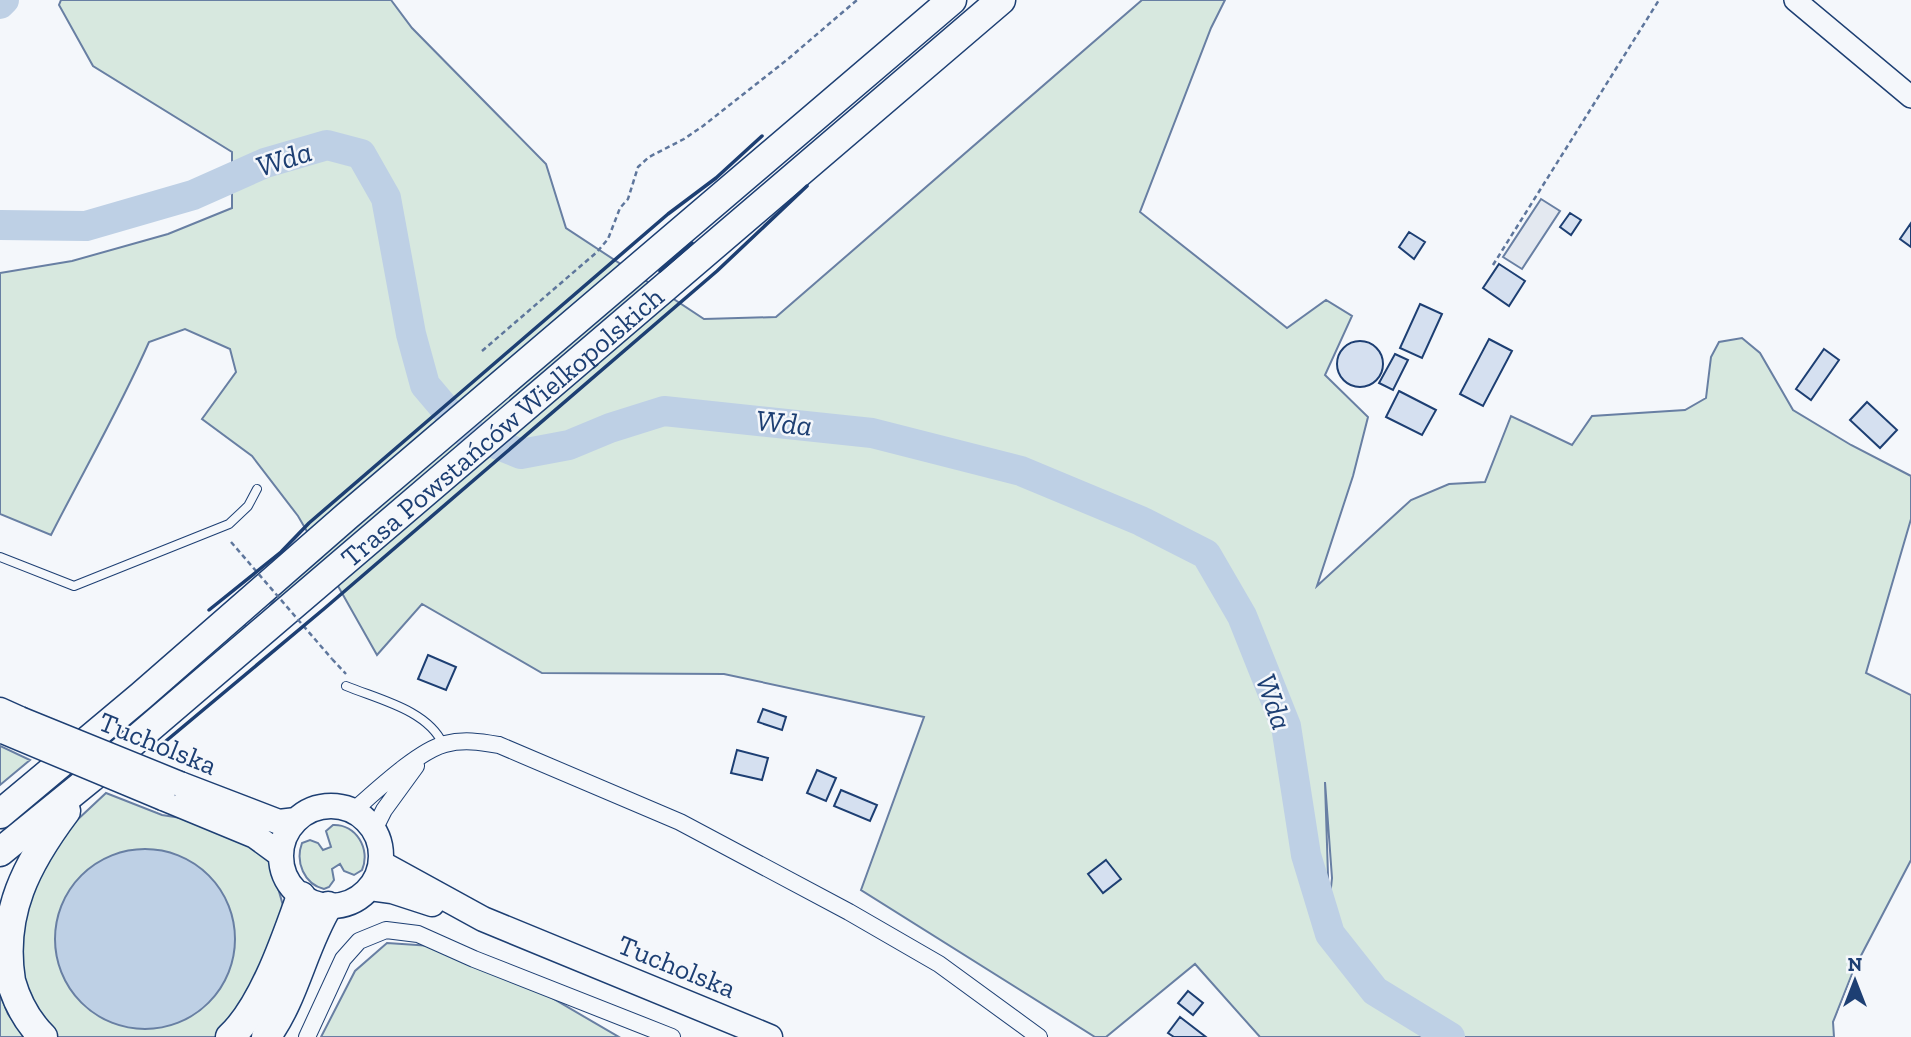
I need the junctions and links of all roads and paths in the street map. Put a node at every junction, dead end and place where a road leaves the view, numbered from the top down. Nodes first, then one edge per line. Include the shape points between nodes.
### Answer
1 (857, 0) edge
2 (952, 0) edge
3 (1001, 0) edge
4 (1659, 0) edge
5 (1795, 0) edge
6 (1911, 97) edge
7 (1493, 265) dead end
8 (482, 351) dead end
9 (257, 489) dead end
10 (231, 542) dead end
11 (0, 557) edge
12 (346, 686) joint
13 (6, 723) edge
14 (443, 744) junction
15 (426, 753) junction
16 (90, 778) junction
17 (171, 791) junction
18 (353, 811) junction
19 (0, 814) edge
20 (296, 820) junction
21 (374, 830) junction
22 (0, 852) edge
23 (281, 855) junction
24 (381, 863) junction
25 (370, 888) junction
26 (301, 896) junction
27 (328, 906) junction
28 (483, 919) junction
29 (43, 1037) edge
30 (230, 1037) edge
31 (266, 1037) edge
32 (307, 1037) edge
33 (672, 1037) edge
34 (770, 1037) edge
35 (1039, 1037) edge

1 - 8 path via 703,126 638,167 628,199 597,253
2 - 19 highway, Trasa Powstańców Wielkopolskich
3 - 16 highway, Trasa Powstańców Wielkopolskich
4 - 7 path
5 - 6 street
9 - 11 lane via 248,506 229,524 74,586
10 - 12 path, bridge via 346,675
12 - 14 lane via 428,723
13 - 17 main road, Tucholska, bridge
14 - 15 street
14 - 35 street via 471,740 499,746 680,822 939,964
15 - 18 street
15 - 21 street
16 - 22 highway, Trasa Powstańców Wielkopolskich
16 - 29 highway via 27,867 5,938 16,997
17 - 20 main road, Tucholska via 279,821
17 - 23 main road, Tucholska
18 - 20 main road via 319,808
18 - 21 main road
20 - 23 main road
21 - 24 main road
23 - 26 main road via 286,878
24 - 25 main road
24 - 28 main road, Tucholska
25 - 27 main road via 348,903
25 - 28 main road, Tucholska
26 - 27 main road
26 - 30 highway via 250,1014
27 - 31 highway
28 - 34 main road, Tucholska
32 - 33 street via 343,959 359,941 386,930 418,934

